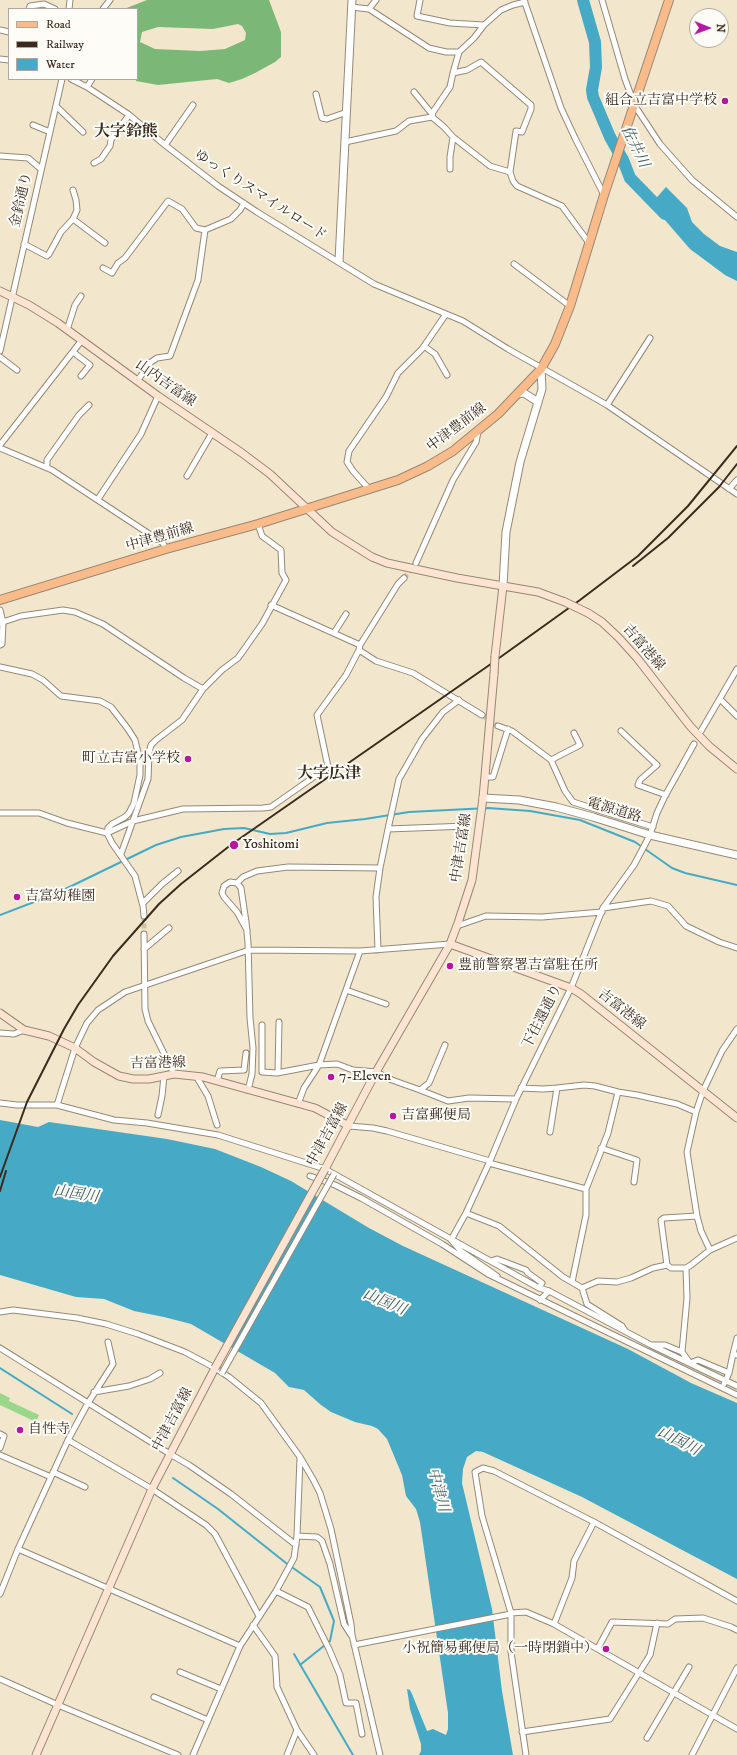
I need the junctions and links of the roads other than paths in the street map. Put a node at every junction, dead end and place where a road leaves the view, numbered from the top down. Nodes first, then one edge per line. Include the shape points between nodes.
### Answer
1 (110, 0) edge
2 (376, 0) edge
3 (420, 0) edge
4 (602, 0) edge
5 (669, 0) edge
6 (525, 1) edge
7 (352, 4) edge
8 (29, 8) edge
9 (53, 8) edge
10 (104, 8) edge
11 (369, 9) junction
12 (484, 24) junction
13 (459, 52) junction
14 (453, 73) junction
15 (62, 80) edge
16 (73, 80) edge
17 (91, 80) edge
18 (87, 87) junction
19 (414, 92) dead end
20 (316, 94) dead end
21 (193, 105) dead end
22 (56, 106) junction
23 (635, 106) junction
24 (346, 112) junction
25 (129, 116) junction
26 (432, 116) junction
27 (33, 124) dead end
28 (50, 132) junction
29 (83, 132) dead end
30 (453, 137) junction
31 (345, 142) junction
32 (165, 145) junction
33 (0, 156) edge
34 (94, 163) dead end
35 (41, 169) junction
36 (450, 169) dead end
37 (510, 172) junction
38 (73, 190) dead end
39 (604, 195) junction
40 (244, 203) junction
41 (737, 217) edge
42 (73, 219) junction
43 (205, 230) junction
44 (105, 243) dead end
45 (589, 243) junction
46 (24, 244) junction
47 (339, 261) junction
48 (514, 264) dead end
49 (103, 268) dead end
50 (0, 290) edge
51 (12, 296) junction
52 (81, 296) dead end
53 (570, 306) junction
54 (446, 314) junction
55 (67, 330) junction
56 (650, 338) dead end
57 (82, 340) junction
58 (424, 346) junction
59 (0, 351) edge
60 (73, 352) junction
61 (0, 357) edge
62 (541, 368) junction
63 (17, 370) dead end
64 (447, 374) dead end
65 (81, 376) dead end
66 (137, 380) junction
67 (517, 394) junction
68 (158, 396) junction
69 (538, 402) junction
70 (89, 405) dead end
71 (607, 405) junction
72 (478, 432) junction
73 (212, 433) junction
74 (0, 445) edge
75 (0, 448) edge
76 (47, 467) junction
77 (187, 476) dead end
78 (737, 480) edge
79 (370, 490) junction
80 (729, 490) junction
81 (737, 494) edge
82 (98, 499) junction
83 (307, 509) junction
84 (258, 524) junction
85 (166, 550) junction
86 (416, 563) tunnel mouth
87 (404, 578) tunnel mouth
88 (503, 586) junction
89 (0, 600) edge
90 (271, 605) junction
91 (0, 610) edge
92 (346, 614) dead end
93 (2, 622) edge
94 (334, 633) junction
95 (0, 645) edge
96 (359, 648) junction
97 (0, 667) edge
98 (737, 669) edge
99 (203, 689) junction
100 (720, 699) junction
101 (459, 700) junction
102 (482, 715) tunnel mouth
103 (737, 716) edge
104 (498, 726) tunnel mouth
105 (508, 729) junction
106 (702, 731) dead end
107 (621, 732) dead end
108 (574, 733) dead end
109 (694, 744) dead end
110 (551, 760) junction
111 (737, 769) edge
112 (484, 777) junction
113 (666, 795) junction
114 (483, 798) junction
115 (0, 813) edge
116 (134, 821) junction
117 (467, 826) dead end
118 (653, 826) junction
119 (388, 829) junction
120 (107, 833) junction
121 (650, 835) junction
122 (121, 854) junction
123 (737, 855) edge
124 (380, 868) junction
125 (178, 871) dead end
126 (237, 883) junction
127 (143, 903) junction
128 (602, 910) junction
129 (144, 916) tunnel mouth
130 (457, 926) junction
131 (169, 928) dead end
132 (247, 930) junction
133 (144, 934) tunnel mouth
134 (450, 944) junction
135 (737, 948) edge
136 (144, 949) junction
137 (249, 950) junction
138 (378, 950) junction
139 (360, 951) junction
140 (145, 984) junction
141 (571, 988) junction
142 (346, 990) junction
143 (386, 1004) dead end
144 (0, 1013) edge
145 (279, 1022) dead end
146 (262, 1025) dead end
147 (737, 1029) edge
148 (24, 1030) junction
149 (0, 1033) edge
150 (445, 1045) dead end
151 (75, 1048) junction
152 (246, 1053) dead end
153 (319, 1065) junction
154 (376, 1072) junction
155 (278, 1073) junction
156 (174, 1074) junction
157 (164, 1076) junction
158 (196, 1076) junction
159 (217, 1081) junction
160 (521, 1088) junction
161 (557, 1088) junction
162 (248, 1090) junction
163 (420, 1090) junction
164 (703, 1091) junction
165 (618, 1092) junction
166 (516, 1098) junction
167 (0, 1103) edge
168 (298, 1104) junction
169 (57, 1105) junction
170 (696, 1112) junction
171 (158, 1115) dead end
172 (737, 1118) edge
173 (217, 1125) dead end
174 (349, 1126) junction
175 (550, 1132) dead end
176 (601, 1148) junction
177 (490, 1162) junction
178 (325, 1169) junction
179 (334, 1174) junction
180 (310, 1176) dead end
181 (634, 1182) dead end
182 (586, 1189) junction
183 (466, 1213) junction
184 (696, 1216) junction
185 (446, 1237) junction
186 (737, 1238) edge
187 (451, 1240) junction
188 (442, 1244) junction
189 (710, 1250) junction
190 (491, 1261) junction
191 (667, 1265) junction
192 (686, 1268) junction
193 (506, 1282) junction
194 (572, 1282) junction
195 (539, 1288) junction
196 (582, 1288) junction
197 (549, 1291) junction
198 (540, 1300) junction
199 (585, 1307) junction
200 (0, 1312) edge
201 (737, 1338) edge
202 (108, 1342) dead end
203 (651, 1345) junction
204 (0, 1348) edge
205 (682, 1352) junction
206 (735, 1355) edge
207 (690, 1364) junction
208 (215, 1368) junction
209 (687, 1371) junction
210 (222, 1373) junction
211 (729, 1373) junction
212 (160, 1374) dead end
213 (726, 1381) junction
214 (737, 1386) edge
215 (723, 1387) junction
216 (94, 1392) junction
217 (737, 1394) edge
218 (88, 1403) junction
219 (0, 1434) edge
220 (68, 1440) junction
221 (0, 1448) edge
222 (170, 1454) junction
223 (0, 1455) edge
224 (300, 1457) junction
225 (52, 1475) junction
226 (85, 1487) dead end
227 (152, 1489) junction
228 (594, 1522) junction
229 (297, 1536) junction
230 (296, 1545) junction
231 (18, 1549) junction
232 (108, 1589) junction
233 (276, 1591) junction
234 (0, 1594) edge
235 (737, 1601) edge
236 (511, 1613) junction
237 (259, 1616) junction
238 (554, 1624) junction
239 (657, 1624) junction
240 (253, 1625) junction
241 (737, 1630) edge
242 (352, 1635) junction
243 (354, 1645) junction
244 (240, 1646) junction
245 (598, 1648) junction
246 (688, 1668) dead end
247 (737, 1668) edge
248 (180, 1672) dead end
249 (640, 1673) junction
250 (0, 1679) edge
251 (221, 1689) junction
252 (674, 1693) junction
253 (154, 1697) dead end
254 (58, 1705) junction
255 (713, 1716) junction
256 (208, 1720) junction
257 (737, 1729) edge
258 (297, 1730) junction
259 (522, 1732) junction
260 (362, 1734) dead end
261 (647, 1738) dead end
262 (36, 1755) edge
263 (178, 1755) edge
264 (193, 1755) edge
265 (287, 1755) edge
266 (314, 1755) edge
267 (380, 1755) edge
268 (526, 1755) edge
269 (692, 1755) edge

1 - 10 street
2 - 11 street
3 - 12 street via 417,16 450,23
4 - 23 street
5 - 23 main road, 中津豊前線
6 - 12 street via 501,10
6 - 39 street via 561,108
7 - 11 street
7 - 24 street
8 - 9 street via 44,4
11 - 13 street via 429,48
12 - 13 street
13 - 14 street
14 - 26 street via 450,87
14 - 37 street via 467,70 482,62 531,105 522,132 516,131
15 - 22 street, 金鈴通り
16 - 18 street, ゆっくりスマイルロード
17 - 18 street
18 - 25 street, ゆっくりスマイルロード
19 - 26 street
20 - 24 street via 322,118 327,119
21 - 32 street
22 - 28 street, 金鈴通り
22 - 29 street
23 - 39 main road, 中津豊前線
23 - 41 street via 660,144 692,180
24 - 31 street
25 - 32 street, ゆっくりスマイルロード
25 - 34 street via 101,159
26 - 30 street
26 - 31 street via 409,121 396,131
27 - 28 street
28 - 35 street, 金鈴通り
30 - 36 street
30 - 37 street via 490,166
31 - 47 street
32 - 40 street, ゆっくりスマイルロード
33 - 35 street via 28,158
35 - 46 street, 金鈴通り
37 - 45 street via 517,186 562,206
38 - 42 street via 77,210
39 - 45 main road, 中津豊前線
40 - 43 street via 231,219
40 - 47 street, ゆっくりスマイルロード
42 - 44 street
42 - 46 street via 61,232 47,256
43 - 49 street via 196,228 182,209 168,201 112,273
43 - 66 street via 198,280 170,356 157,358 151,362
45 - 53 main road, 中津豊前線
46 - 51 street, 金鈴通り
47 - 54 street, ゆっくりスマイルロード via 374,284
48 - 53 street
50 - 51 main road, 山内吉富線
51 - 55 main road, 山内吉富線
51 - 59 street, 金鈴通り
52 - 55 street via 75,305
53 - 62 main road, 中津豊前線 via 555,344
54 - 58 street
54 - 62 street, ゆっくりスマイルロード via 463,320
55 - 57 main road, 山内吉富線
56 - 71 street
57 - 60 street
57 - 66 main road, 山内吉富線
58 - 64 street via 435,354
58 - 79 street via 398,373 386,397 349,451 347,462
60 - 65 street via 90,365
60 - 74 street
61 - 63 street
62 - 67 main road, 中津豊前線
62 - 69 street via 542,389
62 - 71 street, ゆっくりスマイルロード
66 - 68 main road, 山内吉富線
67 - 69 street via 524,393
67 - 72 main road, 中津豊前線
68 - 73 main road, 山内吉富線
68 - 82 street via 141,434
69 - 88 street via 525,442 513,494 506,532
70 - 76 street via 47,460
71 - 80 street, ゆっくりスマイルロード
72 - 79 main road, 中津豊前線 via 428,466
72 - 86 street via 476,442 453,480
73 - 77 street
73 - 83 main road, 山内吉富線 via 270,474
75 - 76 street
76 - 82 street
78 - 80 street
79 - 83 main road, 中津豊前線
80 - 81 street, ゆっくりスマイルロード
82 - 85 street via 163,542
83 - 84 main road, 中津豊前線
83 - 88 main road via 332,532 354,547 387,563
84 - 85 main road, 中津豊前線
84 - 90 street via 262,536 281,550 282,573 286,580
85 - 89 main road, 中津豊前線
87 - 96 street
88 - 111 main road, 吉富港線, bridge via 538,592 566,602 602,622 637,658 690,726
88 - 112 main road, 中津吉富線, bridge
90 - 94 street
90 - 99 street via 262,624 238,658
91 - 93 street
92 - 94 street
93 - 95 street
93 - 99 street via 21,616 63,610 75,612 104,624
94 - 96 street
96 - 101 street via 376,660 413,673
96 - 116 street via 346,675 317,715 328,767 271,807 183,810
97 - 120 street via 32,674 61,696 100,702 111,707 128,729 135,740 140,775 134,803 129,813 112,824
98 - 100 street
99 - 116 street via 182,720 151,745 148,779
100 - 103 street
100 - 106 street
101 - 102 street
101 - 119 street via 444,712 422,739 400,779
104 - 105 street
105 - 110 street
105 - 112 street via 493,777
107 - 113 street via 657,765 638,785
108 - 110 street via 580,745
109 - 113 street, 下往還通り
110 - 118 street via 573,802
112 - 114 main road, 中津吉富線
113 - 118 street, 下往還通り
114 - 121 street, 電源道路 via 519,800 556,807
114 - 130 main road, 中津吉富線 via 472,880
115 - 120 street via 39,813
116 - 120 street
116 - 122 street
117 - 119 street
118 - 121 street, 下往還通り
119 - 124 street
120 - 122 street
121 - 123 street, 電源道路
121 - 128 street, 下往還通り via 634,865
122 - 127 street via 136,876
124 - 126 street via 288,867 257,871
124 - 138 street via 376,897
125 - 127 street
126 - 132 street
126 - 132 street via 227,884 222,893
127 - 129 street
128 - 130 street via 542,917 486,916
128 - 135 street via 651,901 668,906 686,926
128 - 141 street, 下往還通り
130 - 134 main road, 中津吉富線
131 - 136 street
132 - 137 street
133 - 136 street
134 - 138 street
134 - 141 main road, 吉富港線
134 - 154 main road, 中津吉富線
136 - 140 street
137 - 139 street
137 - 140 street
137 - 162 street via 253,1048 252,1074
138 - 139 street
139 - 142 street
140 - 151 street via 125,992 98,1010 87,1023
140 - 156 street via 145,1009 148,1021
141 - 160 street, 下往還通り
141 - 164 main road, 吉富港線
142 - 143 street
142 - 153 street
144 - 148 main road, 吉富港線
145 - 155 street
146 - 155 street via 262,1072
147 - 164 street via 722,1051
148 - 149 street via 14,1034
148 - 151 main road, 吉富港線 via 49,1036
150 - 163 street via 429,1083
151 - 157 main road, 吉富港線 via 119,1076 133,1080
151 - 169 street
152 - 159 street via 244,1070 220,1071
153 - 154 street via 338,1064 353,1070
153 - 155 street
153 - 168 street via 304,1088
154 - 163 street
154 - 174 main road, 中津吉富線
156 - 157 main road, 吉富港線
156 - 158 main road, 吉富港線
157 - 171 street
158 - 159 main road, 吉富港線
158 - 173 street via 208,1096
159 - 162 main road, 吉富港線
160 - 161 street
160 - 166 street, 下往還通り
161 - 165 street via 584,1085
161 - 175 street
162 - 168 main road, 吉富港線
163 - 166 street via 448,1101 469,1098
164 - 170 street
164 - 172 main road, 吉富港線
165 - 170 street via 677,1104
165 - 176 street via 608,1133
166 - 177 street, 下往還通り
167 - 169 street
168 - 174 main road, 吉富港線 via 315,1108
169 - 178 street via 114,1120 218,1135
170 - 184 street via 687,1152
174 - 177 street via 387,1131
174 - 178 main road, 中津吉富線
176 - 181 street via 637,1160
176 - 182 street
177 - 182 street
177 - 183 street, 下往還通り
178 - 179 street
178 - 208 main road, 中津吉富線, bridge
179 - 185 street
179 - 210 street, bridge
180 - 188 street via 361,1198
182 - 194 street via 586,1215
183 - 187 street, 下往還通り
183 - 194 street via 499,1226
184 - 189 street
184 - 191 street via 661,1220
185 - 187 street
185 - 188 street
186 - 189 street
187 - 190 street
187 - 193 street via 461,1251
188 - 193 street via 488,1274
189 - 192 street
190 - 195 street
190 - 195 street via 497,1259 526,1270 542,1283
191 - 192 street via 671,1268
191 - 196 street via 617,1282 598,1281
192 - 205 street via 687,1298
193 - 198 street
194 - 196 street
195 - 197 street
196 - 199 street
197 - 198 street
197 - 199 street
198 - 209 street
199 - 203 street
200 - 208 street via 13,1310 106,1324 185,1352
201 - 206 street
202 - 216 street via 113,1364
203 - 205 street via 665,1345
203 - 207 street
204 - 218 street
205 - 207 street
206 - 211 street
207 - 209 street
207 - 211 street via 698,1360
207 - 213 street
208 - 210 street
208 - 222 main road, 中津吉富線
209 - 215 street
210 - 224 street via 261,1403
211 - 213 street
212 - 216 street via 129,1386
213 - 214 street
213 - 215 street
215 - 217 street
216 - 218 street
218 - 220 street
218 - 222 street
219 - 221 street via 4,1436
220 - 225 street
220 - 227 street
222 - 227 main road, 中津吉富線
222 - 230 street via 225,1490
223 - 225 street
224 - 229 street
224 - 242 street via 314,1481 331,1528
225 - 226 street
225 - 231 street
227 - 232 main road, 中津吉富線
227 - 237 street via 206,1525 215,1534
228 - 235 street
228 - 236 street via 494,1471 483,1468 475,1472 482,1516
228 - 238 street via 574,1561 572,1578
229 - 230 street
229 - 242 street via 318,1537 322,1541 344,1624
230 - 233 street via 294,1558
231 - 232 street
231 - 234 street
232 - 244 street
232 - 254 main road, 中津吉富線
233 - 237 street
233 - 260 street via 308,1607 330,1649 346,1703 356,1703
236 - 238 street via 526,1612
236 - 243 street
236 - 259 street via 510,1652
237 - 240 street
238 - 245 street
239 - 241 street via 668,1624 675,1619 703,1618
239 - 245 street via 612,1622
239 - 249 street via 650,1655
240 - 244 street
240 - 258 street via 275,1656 276,1687
242 - 243 street
243 - 267 street
244 - 251 street
245 - 249 street
246 - 252 street
247 - 255 street
248 - 251 street
249 - 252 street
249 - 259 street via 610,1719
250 - 254 street
251 - 256 street
252 - 255 street
252 - 261 street
253 - 256 street
254 - 262 main road, 中津吉富線
254 - 263 street
255 - 257 street
255 - 269 street
256 - 264 street
258 - 265 street
258 - 266 street
259 - 268 street

